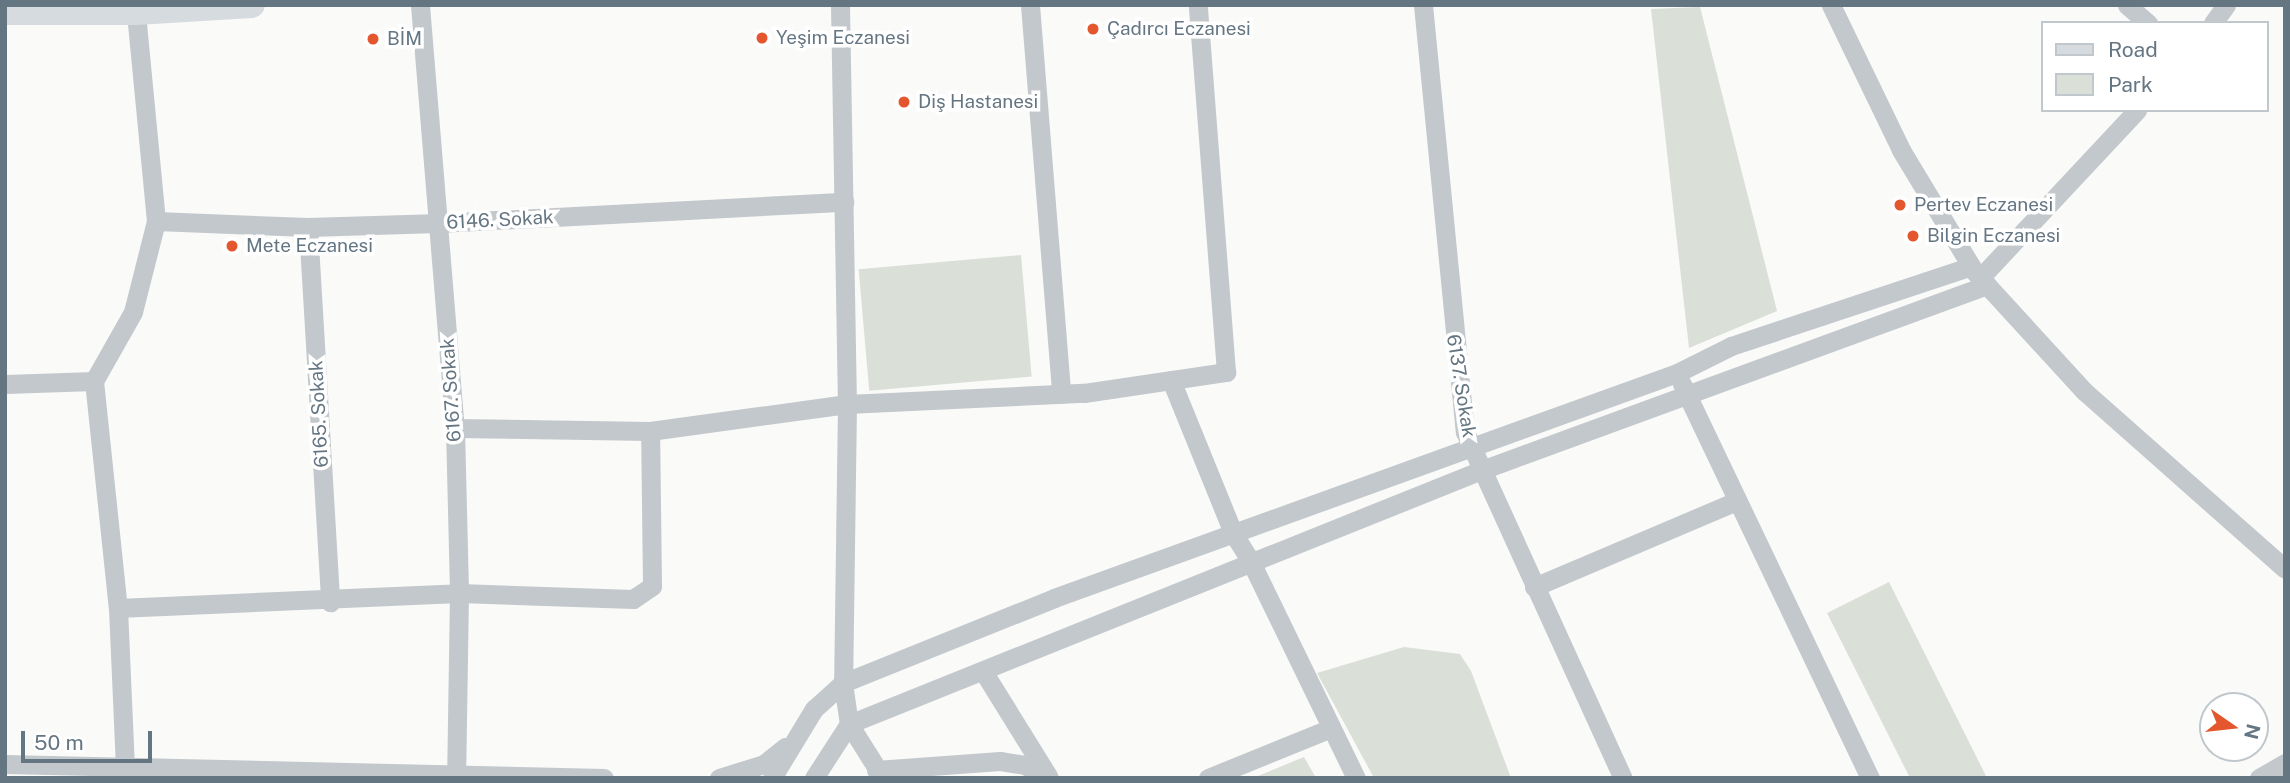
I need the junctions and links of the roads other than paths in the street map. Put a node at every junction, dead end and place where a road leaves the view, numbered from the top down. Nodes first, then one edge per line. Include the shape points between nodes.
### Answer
1 (252, 5) edge
2 (420, 5) edge
3 (840, 5) edge
4 (1030, 5) edge
5 (1198, 5) edge
6 (1423, 5) edge
7 (1831, 5) edge
8 (2127, 5) edge
9 (2226, 5) edge
10 (5, 12) edge
11 (136, 12) junction
12 (2146, 21) edge
13 (2214, 21) edge
14 (2135, 112) edge
15 (844, 202) junction
16 (156, 221) junction
17 (439, 223) junction
18 (308, 226) junction
19 (1979, 276) junction
20 (1677, 373) junction
21 (1171, 380) junction
22 (94, 381) junction
23 (5, 384) edge
24 (1061, 394) junction
25 (1686, 395) junction
26 (847, 404) junction
27 (455, 428) junction
28 (650, 431) junction
29 (1470, 446) junction
30 (1479, 471) junction
31 (1737, 501) junction
32 (1233, 533) junction
33 (1252, 564) junction
34 (2285, 569) edge
35 (1534, 587) junction
36 (459, 593) junction
37 (330, 602) junction
38 (118, 608) junction
39 (983, 671) junction
40 (843, 683) junction
41 (849, 724) junction
42 (1331, 728) junction
43 (791, 741) junction
44 (2285, 763) edge
45 (5, 765) edge
46 (125, 768) junction
47 (880, 774) edge
48 (456, 775) junction
49 (294, 776) edge
50 (544, 776) edge
51 (1049, 777) edge
52 (604, 778) edge
53 (719, 778) edge
54 (772, 778) edge
55 (814, 778) edge
56 (1208, 778) edge
57 (1356, 778) edge
58 (1623, 778) edge
59 (1871, 778) edge
60 (2259, 778) edge

1 - 11 main road
2 - 17 street, 6167. Sokak
3 - 15 street
4 - 24 street
5 - 21 street via 1226,372
6 - 29 street, 6137. Sokak via 1452,320
7 - 19 street via 1901,150
8 - 12 street
9 - 13 street
10 - 11 main road
11 - 16 street
14 - 19 street
15 - 17 street, 6146. Sokak
15 - 26 street
16 - 18 street, 6146. Sokak
16 - 22 street via 134,312
17 - 18 street, 6146. Sokak
17 - 27 street, 6167. Sokak
18 - 37 street, 6165. Sokak
19 - 20 street via 1731,346
19 - 25 street
19 - 34 street via 2084,391
20 - 25 street
20 - 29 street
21 - 24 street
21 - 32 street
22 - 23 street
22 - 38 street
24 - 26 street
25 - 30 street via 1654,411
25 - 31 street
26 - 28 street
26 - 40 street
27 - 28 street
27 - 36 street, 6167. Sokak
28 - 36 street via 652,586 633,599
29 - 30 street, 6137. Sokak
29 - 32 street
30 - 33 street
30 - 35 street, 6137. Sokak
31 - 35 street
31 - 59 street
32 - 33 street
32 - 40 street via 1054,598
33 - 39 street
33 - 42 street
35 - 58 street, 6137. Sokak
36 - 37 street
36 - 48 street, 6167. Sokak
37 - 38 street
38 - 46 street
39 - 41 street
39 - 51 street
40 - 41 street
40 - 43 street via 814,709
41 - 47 street
41 - 55 street
42 - 56 street
42 - 57 street
43 - 53 street via 764,764
43 - 54 street
44 - 60 street
45 - 46 street
46 - 49 street
47 - 51 street via 1000,761 1025,765
48 - 49 street
48 - 50 street
50 - 52 street

